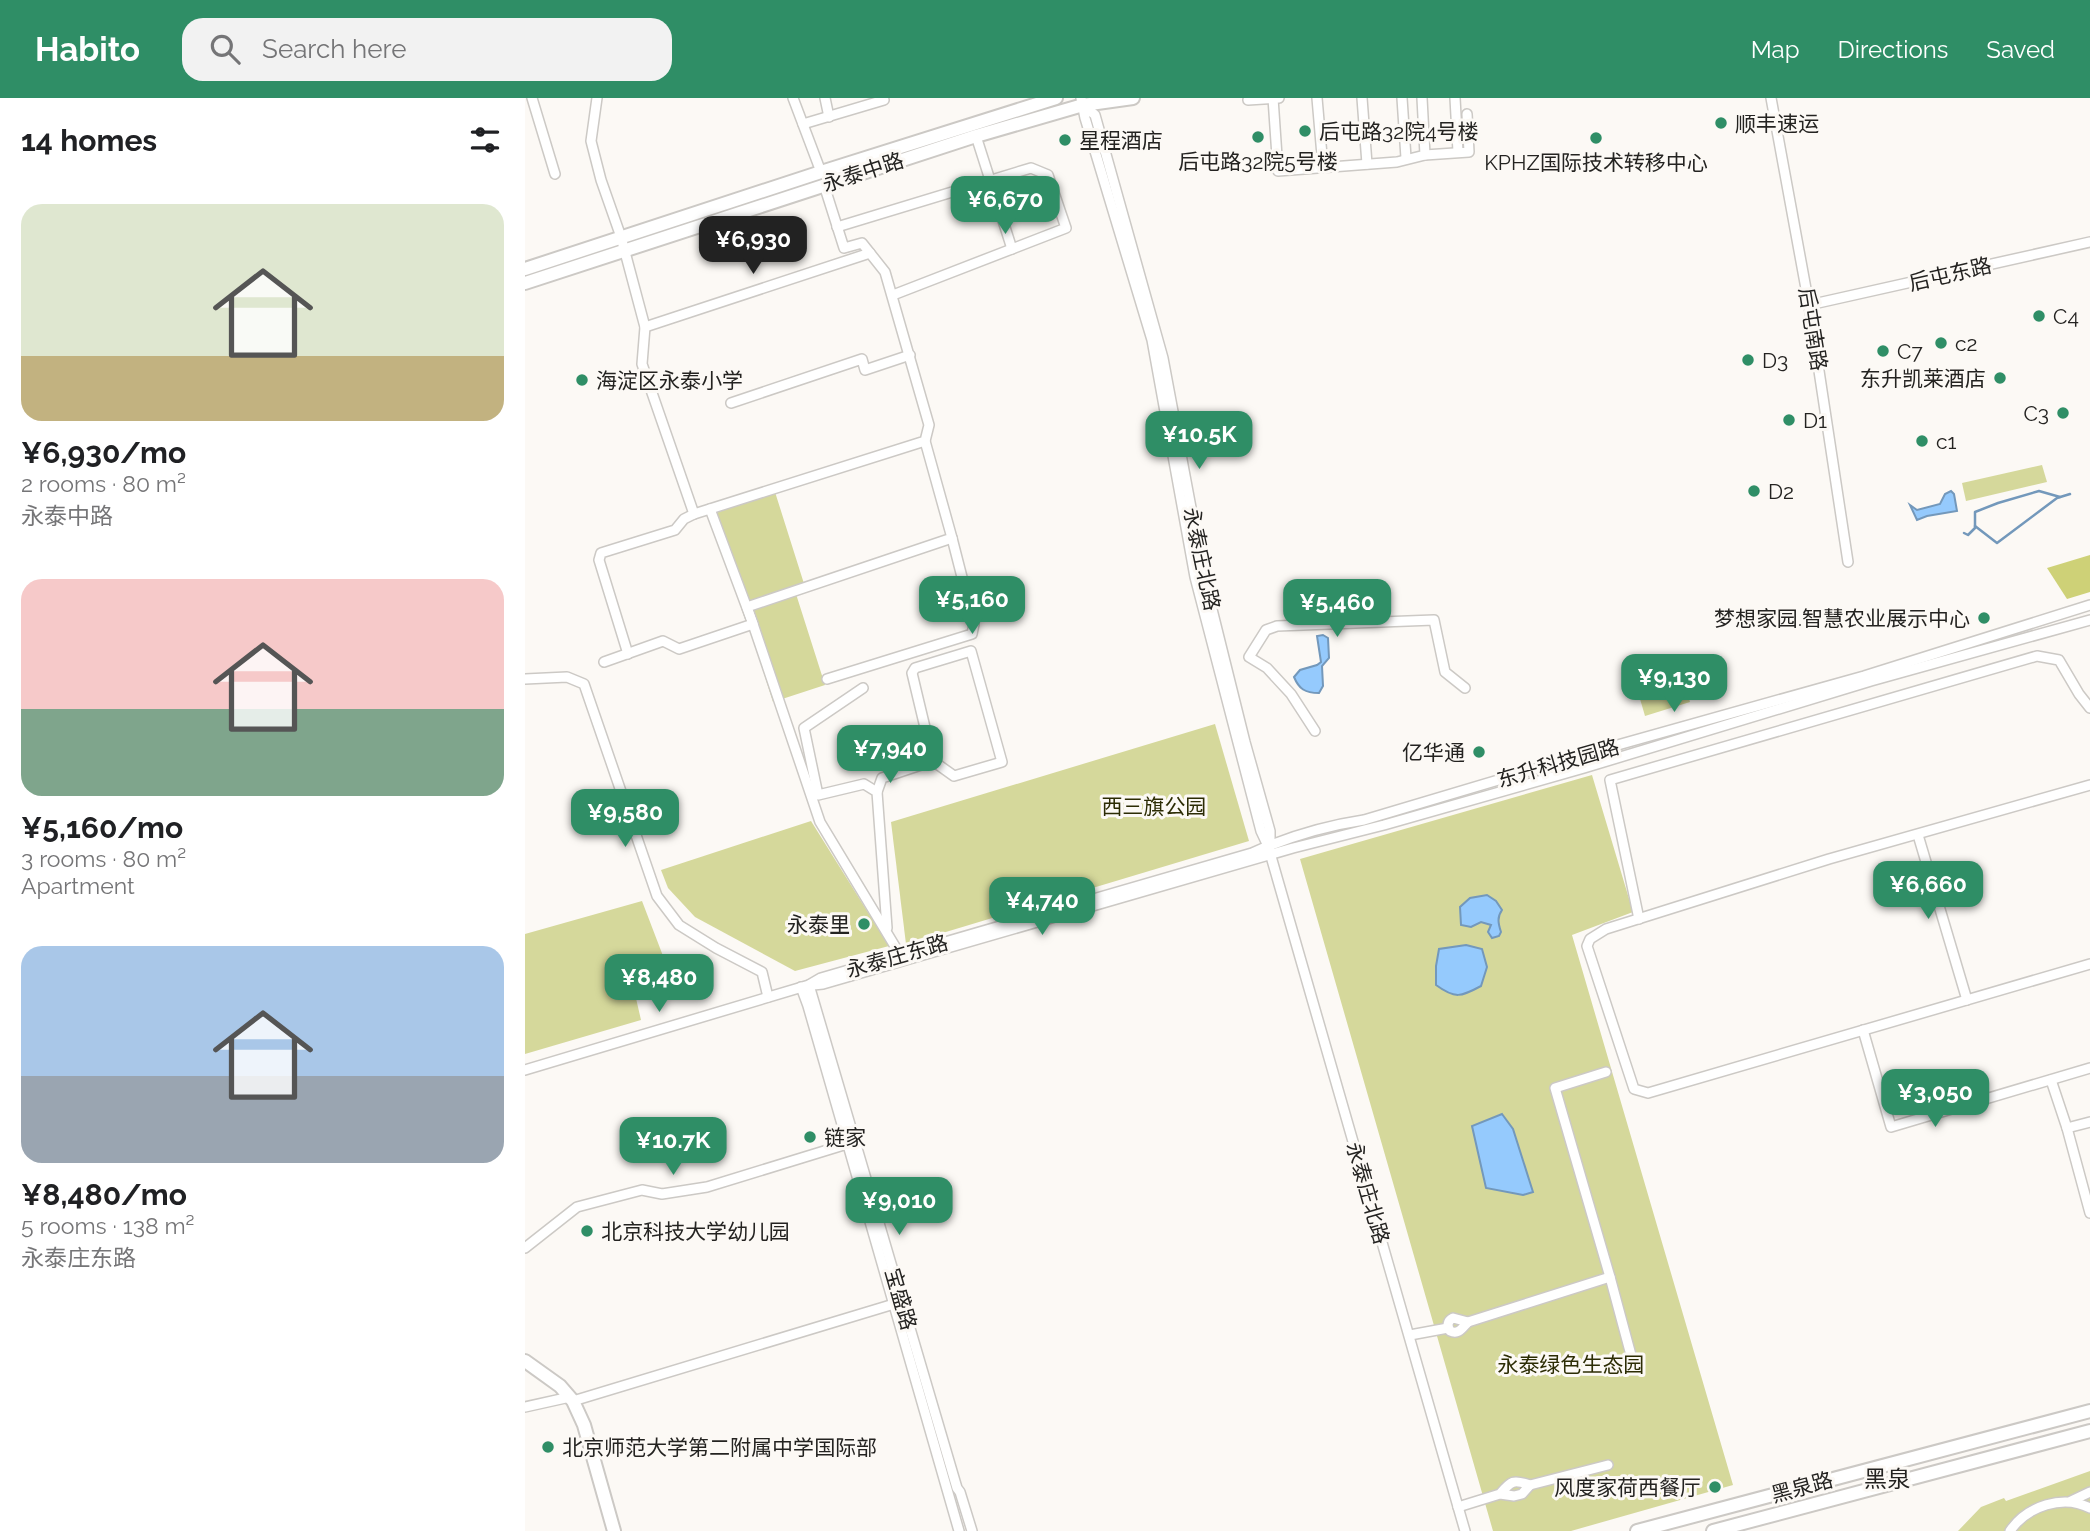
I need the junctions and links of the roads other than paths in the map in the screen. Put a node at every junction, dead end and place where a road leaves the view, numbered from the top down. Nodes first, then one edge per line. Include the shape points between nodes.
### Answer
1 (532, 98) edge
2 (597, 98) edge
3 (793, 98) edge
4 (825, 98) edge
5 (1056, 98) edge
6 (1133, 98) edge
7 (1279, 98) edge
8 (1317, 98) edge
9 (1362, 98) edge
10 (1402, 98) edge
11 (1422, 98) edge
12 (1455, 98) edge
13 (1771, 98) edge
14 (1273, 99) edge
15 (884, 100) dead end
16 (1248, 100) dead end
17 (1082, 102) edge
18 (1467, 114) dead end
19 (829, 117) junction
20 (803, 124) junction
21 (976, 136) junction
22 (1458, 152) junction
23 (1425, 155) junction
24 (1406, 158) junction
25 (1367, 164) junction
26 (1323, 167) junction
27 (555, 174) dead end
28 (822, 178) junction
29 (989, 179) junction
30 (837, 227) junction
31 (2090, 242) edge
32 (623, 244) junction
33 (1012, 249) junction
34 (870, 253) junction
35 (525, 269) edge
36 (525, 283) edge
37 (893, 295) junction
38 (1809, 305) junction
39 (645, 327) junction
40 (910, 355) junction
41 (731, 403) dead end
42 (925, 441) junction
43 (710, 509) junction
44 (694, 514) junction
45 (952, 538) junction
46 (1848, 562) dead end
47 (2090, 605) edge
48 (2090, 620) edge
49 (753, 624) junction
50 (628, 654) junction
51 (604, 662) dead end
52 (525, 679) edge
53 (827, 679) dead end
54 (863, 688) dead end
55 (1465, 688) dead end
56 (2090, 708) edge
57 (1315, 731) dead end
58 (933, 761) junction
59 (2090, 785) edge
60 (877, 792) junction
61 (1918, 835) junction
62 (1269, 849) junction
63 (1639, 919) junction
64 (2090, 964) edge
65 (805, 986) junction
66 (768, 997) junction
67 (1967, 1000) junction
68 (1863, 1030) junction
69 (2090, 1068) edge
70 (525, 1070) edge
71 (1606, 1072) dead end
72 (2051, 1080) junction
73 (2090, 1122) edge
74 (2067, 1128) junction
75 (847, 1144) junction
76 (2090, 1213) edge
77 (525, 1248) edge
78 (1610, 1277) junction
79 (894, 1304) junction
80 (1410, 1335) junction
81 (525, 1361) edge
82 (1635, 1370) dead end
83 (572, 1399) junction
84 (525, 1407) edge
85 (2090, 1411) edge
86 (2090, 1431) edge
87 (1608, 1465) dead end
88 (2090, 1492) edge
89 (2070, 1502) junction
90 (1458, 1507) junction
91 (2090, 1508) edge
92 (614, 1531) edge
93 (959, 1531) edge
94 (972, 1531) edge
95 (1465, 1531) edge
96 (1637, 1531) edge
97 (1713, 1531) edge
98 (2010, 1531) edge

1 - 27 street
2 - 32 street via 590,141
3 - 20 street
4 - 19 street
5 - 28 main road, 永泰中路
6 - 17 main road, 永泰中路
7 - 14 street
8 - 26 street
9 - 25 street
10 - 24 street
11 - 23 street
12 - 22 street
13 - 38 street, 后屯南路
14 - 16 street
14 - 26 street via 1278,171
15 - 19 street
17 - 21 main road, 永泰中路
17 - 62 street, 永泰庄北路 via 1152,340 1195,577
18 - 22 street via 1469,152
19 - 20 street
20 - 28 street
21 - 28 main road, 永泰中路
21 - 29 street
22 - 23 street
23 - 24 street
24 - 25 street
25 - 26 street
28 - 30 street
28 - 32 main road, 永泰中路
29 - 30 street
29 - 33 street
29 - 33 street via 1031,167 1048,175 1066,228
30 - 34 street via 844,248 862,243
31 - 38 street, 后屯东路
32 - 35 main road, 永泰中路
32 - 36 main road, 永泰中路
32 - 39 street
33 - 37 street
34 - 37 street via 885,272
34 - 39 street
37 - 40 street
38 - 46 street, 后屯南路
39 - 44 street via 642,364
40 - 41 street via 865,370 862,359
40 - 42 street via 929,425
42 - 43 street
42 - 45 street
43 - 44 street
43 - 49 street
44 - 50 street via 675,530 601,553
45 - 49 street via 747,607
45 - 53 street via 974,624 972,634
47 - 62 street, 东升科技园路 via 1864,676 1284,839
48 - 62 street, 东升科技园路 via 1557,775
49 - 50 street via 679,649 663,641
49 - 60 street via 820,822 902,958 886,928
50 - 51 street
52 - 66 street via 567,677 584,684 657,896 680,925 762,972
54 - 60 street via 804,728 818,795 864,784
55 - 57 street via 1445,672 1434,620 1266,630 1249,657 1267,668 1291,694
56 - 63 street via 2059,660 2037,656 1609,780
58 - 58 street via 954,776 1002,762 971,651 915,667 912,673
58 - 60 street via 882,778
59 - 61 street
61 - 63 street
61 - 67 street
62 - 65 street, 永泰庄东路
62 - 80 street, 永泰庄北路
63 - 68 street via 1596,934 1587,946 1634,1089 1648,1093
64 - 67 street
65 - 66 street, 永泰庄东路
65 - 75 street, 宝盛路
65 - 94 street, 宝盛路
66 - 70 street, 永泰庄东路
67 - 68 street
68 - 72 street via 1891,1127
69 - 72 street
71 - 78 street via 1555,1088
72 - 74 street
73 - 74 street
74 - 76 street
75 - 77 street via 707,1187 662,1194 642,1190 576,1207
75 - 79 street, 宝盛路
78 - 80 street via 1468,1322 1459,1332 1448,1328
78 - 82 street
79 - 83 street
79 - 93 street, 宝盛路
80 - 90 street, 永泰庄北路
81 - 83 main road
83 - 84 street
83 - 92 main road via 584,1425
85 - 96 main road, 黑泉路
86 - 97 main road, 黑泉路
87 - 90 street via 1530,1485 1522,1494 1500,1494
88 - 89 street
89 - 91 street
89 - 98 street via 2029,1512
90 - 95 street, 永泰庄北路

